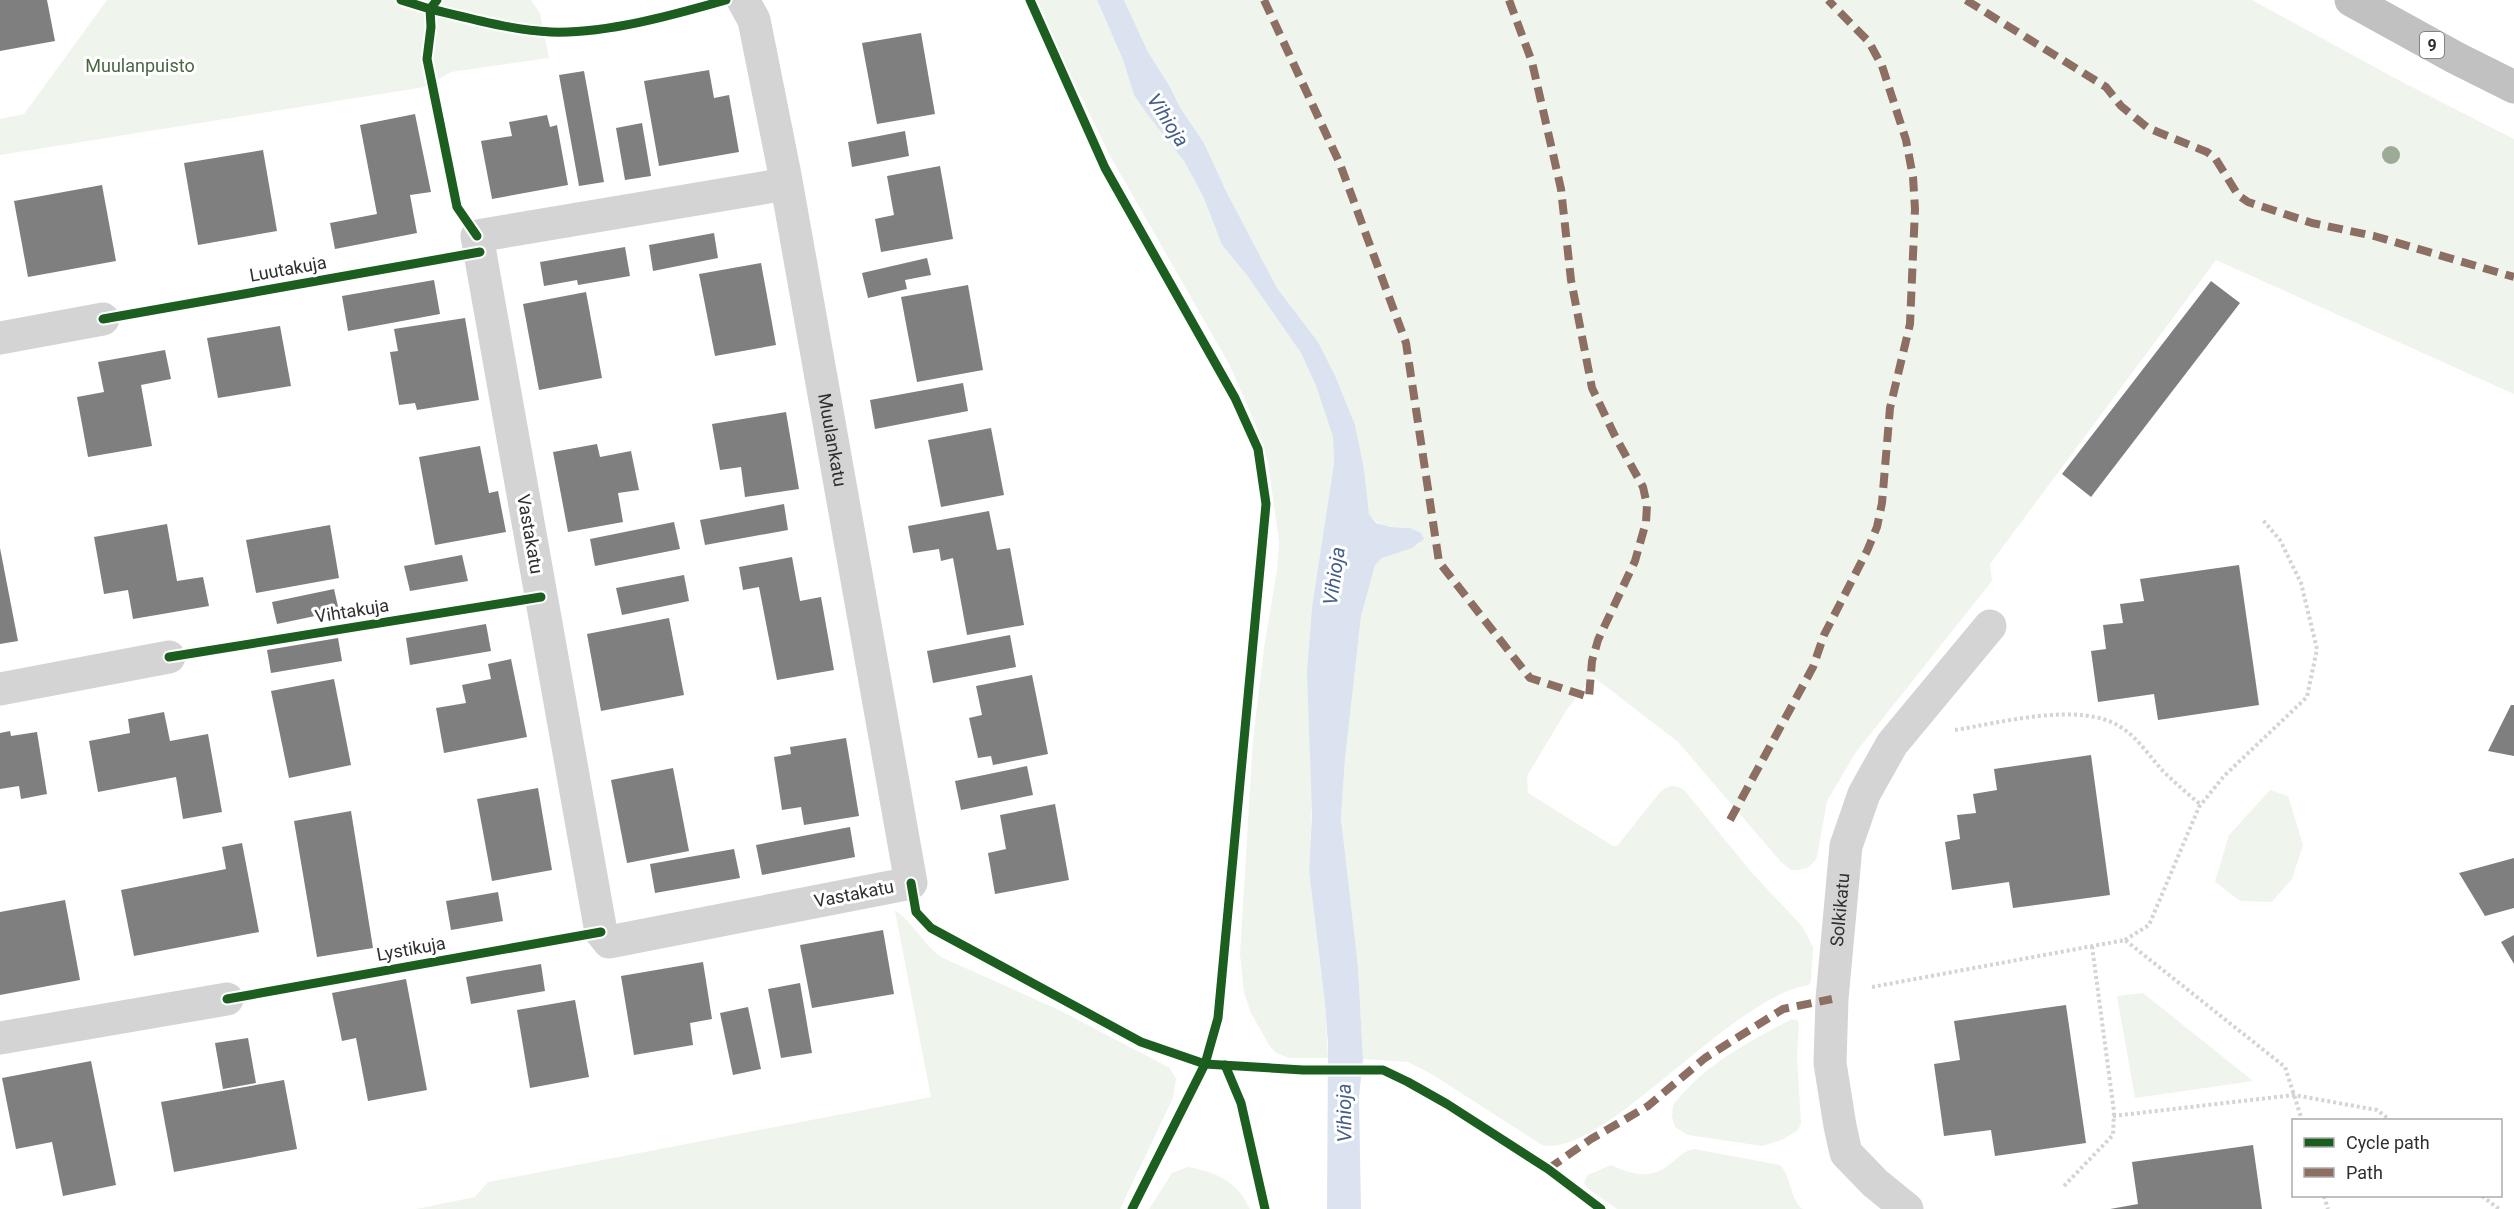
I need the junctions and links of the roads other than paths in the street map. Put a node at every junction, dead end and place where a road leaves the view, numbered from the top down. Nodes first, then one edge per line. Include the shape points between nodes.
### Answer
1 (743, 0) edge
2 (2351, 0) edge
3 (2514, 87) edge
4 (786, 184) junction
5 (103, 319) dead end
6 (0, 338) edge
7 (1990, 626) dead end
8 (169, 657) dead end
9 (0, 689) edge
10 (911, 883) joint
11 (227, 999) dead end
12 (0, 1038) edge
13 (1907, 1209) edge

1 - 4 street, Muulankatu via 754,20
2 - 3 highway, 9
4 - 10 street, Muulankatu
4 - 10 street, Vastakatu via 477,236 539,587 601,932 609,942
5 - 6 street
7 - 13 street, Solkikatu via 1892,744 1864,794 1846,846 1830,1063 1840,1126 1846,1154
8 - 9 street
11 - 12 street

